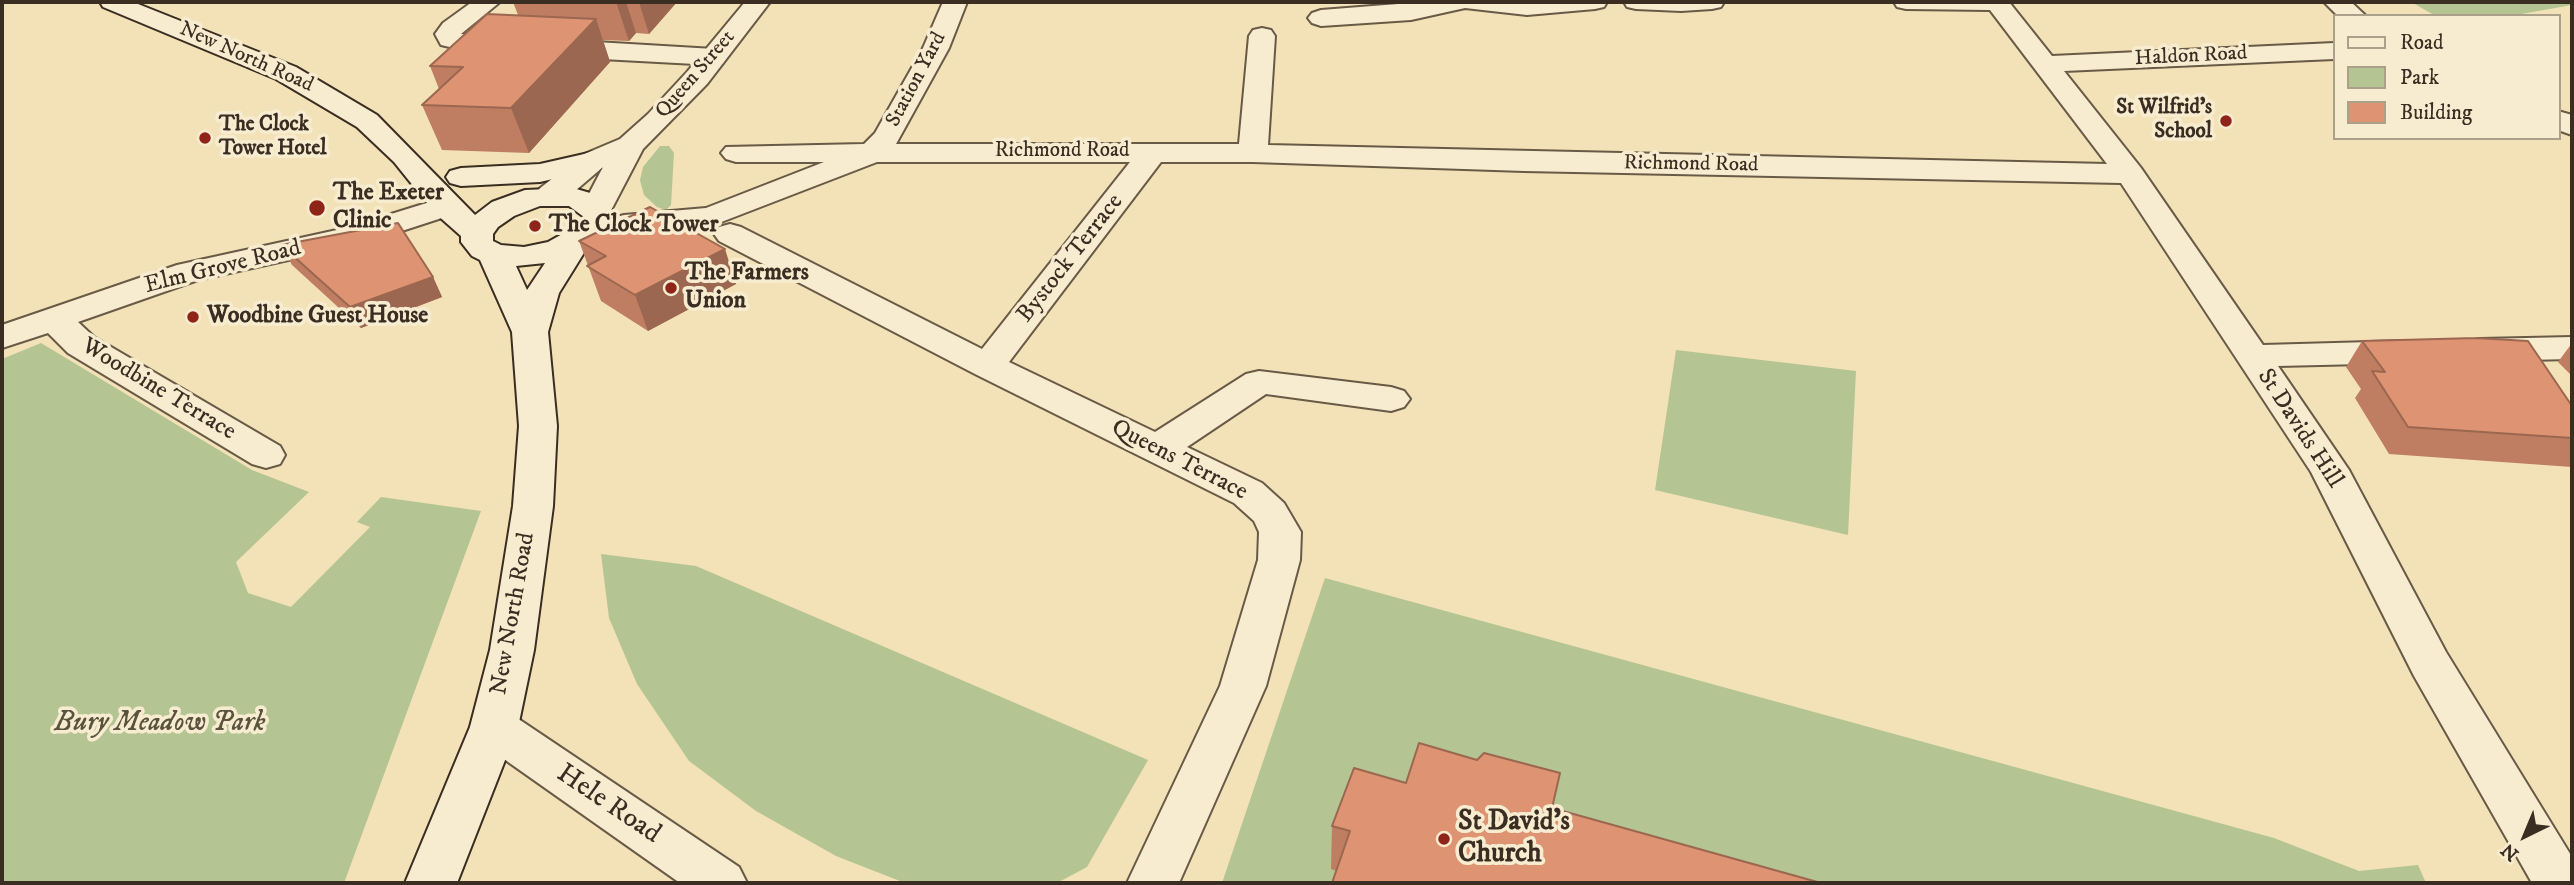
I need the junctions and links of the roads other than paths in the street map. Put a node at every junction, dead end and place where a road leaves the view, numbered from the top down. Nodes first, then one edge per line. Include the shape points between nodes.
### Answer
1 (113, 2) edge
2 (488, 2) edge
3 (758, 2) edge
4 (955, 2) edge
5 (1458, 2) edge
6 (1472, 2) edge
7 (1595, 2) edge
8 (1636, 2) edge
9 (1712, 2) edge
10 (1906, 2) edge
11 (1996, 2) edge
12 (2336, 2) edge
13 (2351, 14) edge
14 (1321, 18) dead end
15 (1262, 36) dead end
16 (2332, 51) edge
17 (714, 57) junction
18 (2047, 64) junction
19 (630, 145) junction
20 (1153, 152) junction
21 (736, 153) dead end
22 (1253, 153) junction
23 (871, 154) junction
24 (593, 161) junction
25 (2130, 174) junction
26 (453, 191) junction
27 (537, 198) junction
28 (589, 227) junction
29 (730, 234) dead end
30 (486, 244) junction
31 (58, 317) junction
32 (530, 332) junction
33 (2, 337) edge
34 (2572, 348) edge
35 (2252, 356) junction
36 (988, 366) junction
37 (1391, 399) dead end
38 (1158, 447) junction
39 (266, 455) dead end
40 (494, 727) junction
41 (431, 883) edge
42 (722, 883) edge
43 (1153, 883) edge
44 (2560, 883) edge

1 - 26 street, New North Road via 299,79 367,121 404,156
2 - 17 street via 452,28 450,40
3 - 17 street, Queen Street
4 - 23 street, Station Yard via 936,48 887,137
5 - 14 street via 1411,12
6 - 7 street via 1527,7
8 - 9 street
10 - 11 street
11 - 18 street, St Davids Hill
12 - 13 street
15 - 22 street
16 - 18 street, Haldon Road
17 - 19 street, Queen Street
18 - 25 street, St Davids Hill
19 - 24 street, Queen Street
19 - 28 street, Queen Street
20 - 22 street, Richmond Road
20 - 23 street, Richmond Road
20 - 36 street, Bystock Terrace
21 - 23 street, Richmond Road
22 - 25 street, Richmond Road
23 - 28 street, Richmond Road via 712,217
24 - 26 street
24 - 27 street, Queen Street
25 - 35 street, St Davids Hill
26 - 27 street, New North Road
26 - 30 street, New North Road
26 - 31 street, Elm Grove Road via 354,236 189,272
27 - 28 street, New North Road via 573,197
27 - 30 street via 487,220
28 - 30 street via 533,256
28 - 32 street, New North Road via 542,293
29 - 36 street, Queens Terrace
30 - 32 street, New North Road
31 - 33 street, Elm Grove Road
31 - 39 street, Woodbine Terrace via 66,334 81,345
32 - 40 street, New North Road via 538,426 533,506 512,650
34 - 35 street
35 - 44 street, St Davids Hill via 2329,470 2430,664
36 - 38 street, Queens Terrace
37 - 38 street via 1259,382
38 - 43 street, Queens Terrace via 1248,493 1270,513 1280,532 1279,560 1243,686
40 - 41 street, New North Road
40 - 42 street, Hele Road

